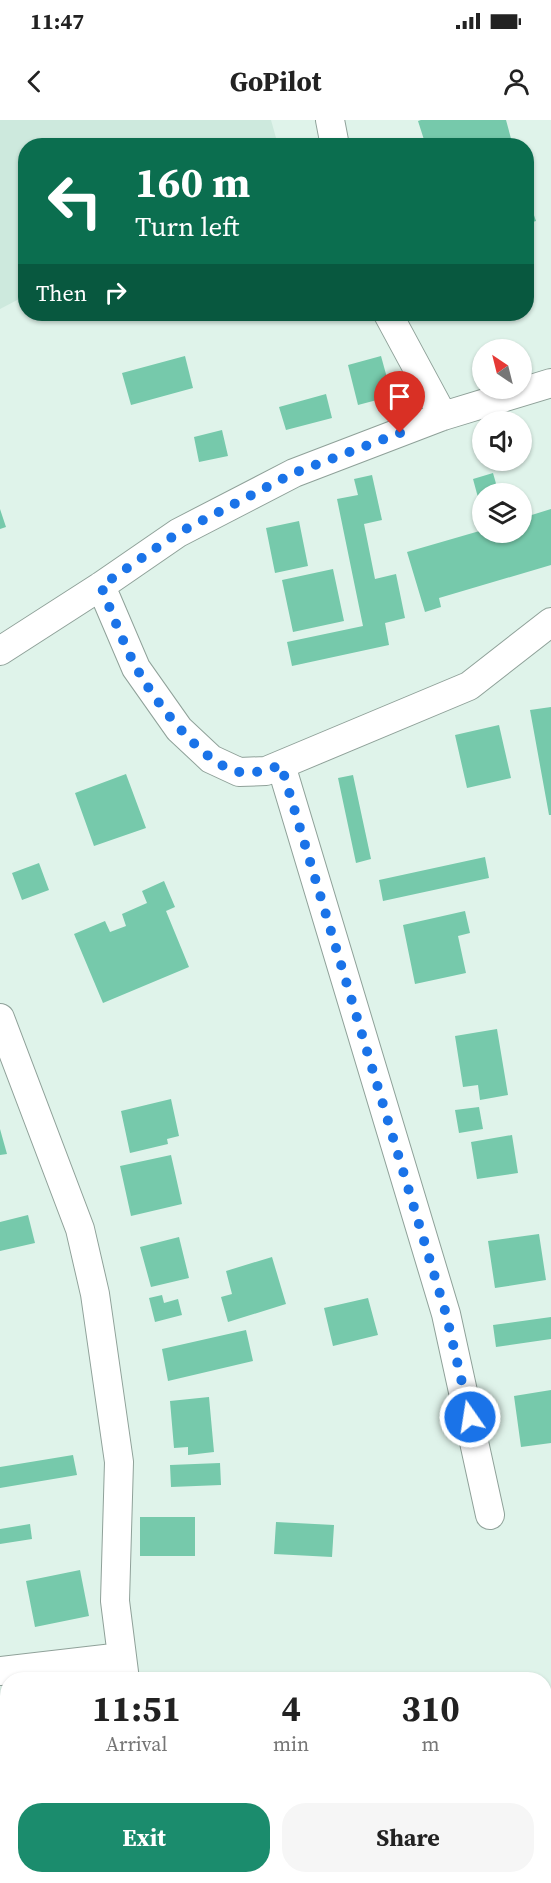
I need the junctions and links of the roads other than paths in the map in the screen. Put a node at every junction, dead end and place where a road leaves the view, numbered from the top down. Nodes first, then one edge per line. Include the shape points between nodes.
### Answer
1 (330, 120) edge
2 (333, 138) edge
3 (392, 321) edge
4 (551, 383) edge
5 (443, 416) junction
6 (101, 586) junction
7 (551, 622) edge
8 (0, 651) edge
9 (281, 765) junction
10 (0, 1017) edge
11 (490, 1515) dead end
12 (123, 1668) edge
13 (0, 1671) edge

1 - 2 street
3 - 5 street
4 - 5 street
5 - 6 street via 294,473 178,533
6 - 8 street
6 - 9 street via 136,668 179,729 211,759 239,772 266,771
7 - 9 street via 469,686
9 - 11 street via 446,1314
10 - 12 street via 80,1229 96,1294 118,1462 115,1601
12 - 13 street

